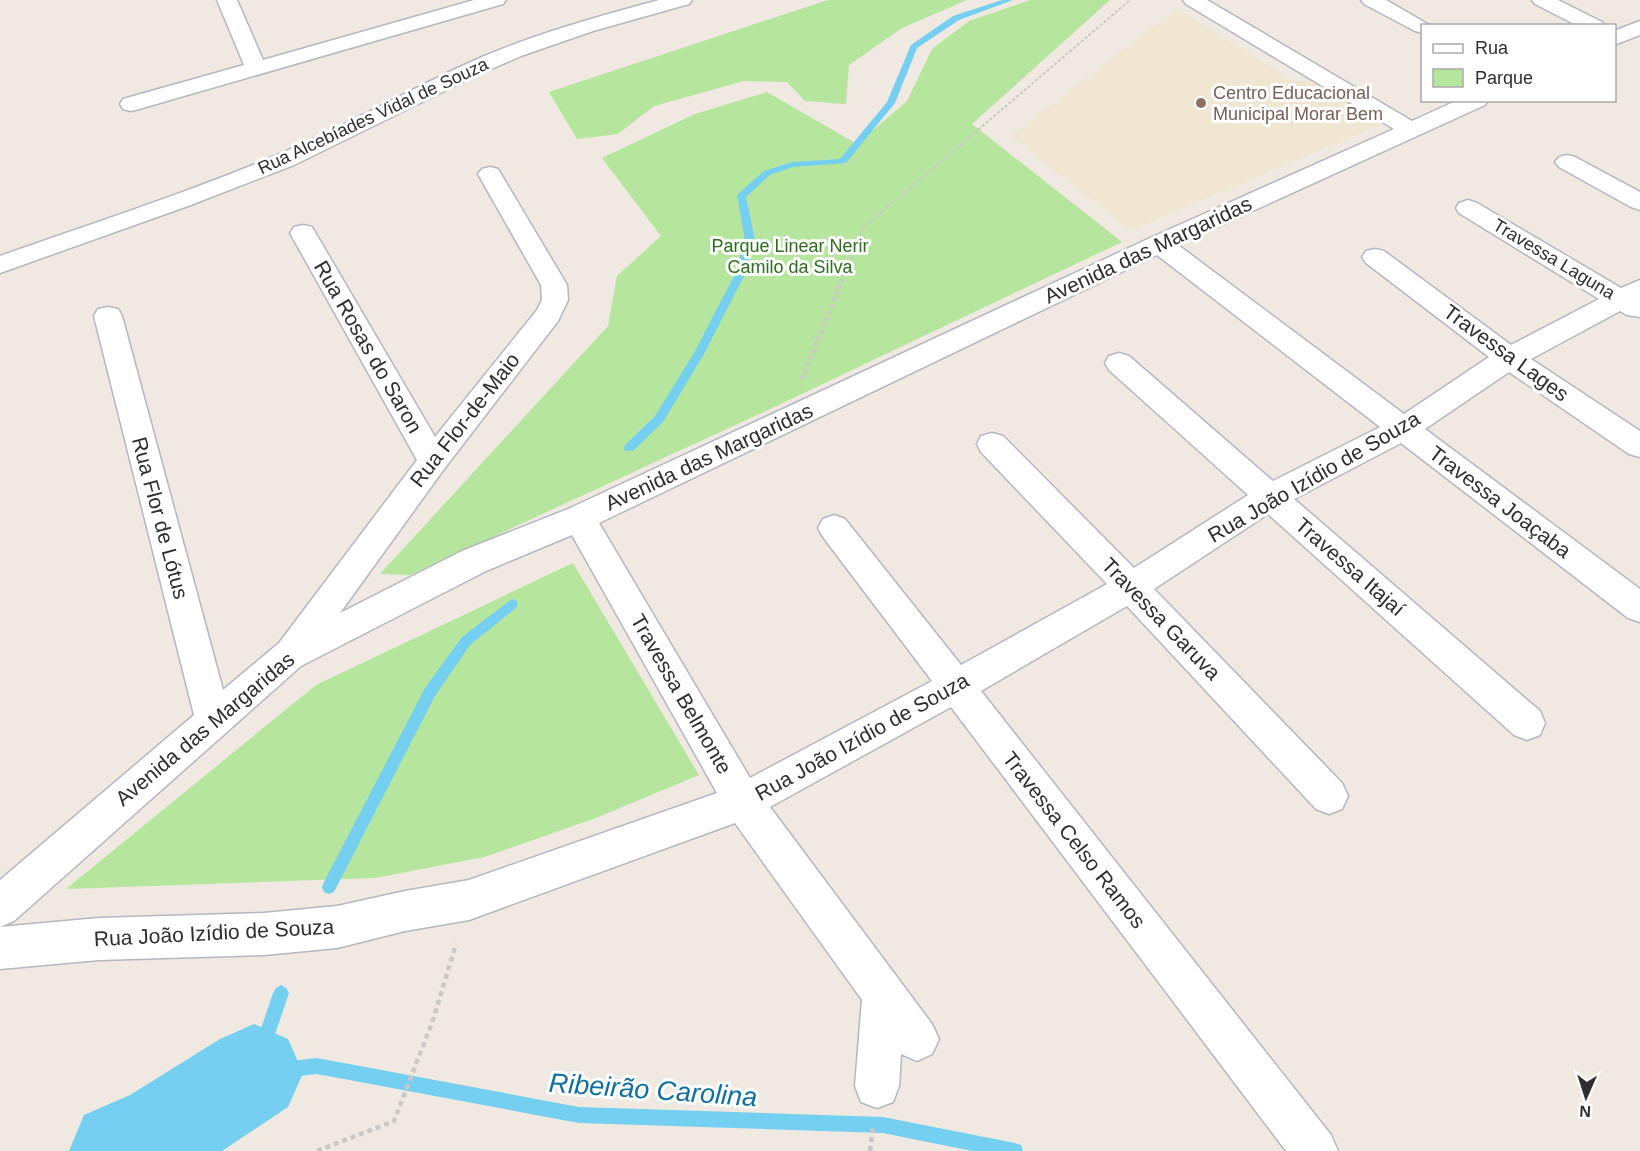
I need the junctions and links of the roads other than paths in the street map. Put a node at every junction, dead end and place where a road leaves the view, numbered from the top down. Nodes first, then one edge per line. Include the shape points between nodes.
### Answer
1 (228, 0) edge
2 (496, 0) edge
3 (682, 0) edge
4 (1193, 0) edge
5 (1371, 0) edge
6 (1542, 0) edge
7 (1591, 24) edge
8 (1421, 26) edge
9 (1640, 27) edge
10 (1616, 37) edge
11 (256, 69) junction
12 (1474, 102) edge
13 (130, 104) dead end
14 (1412, 130) junction
15 (1567, 162) dead end
16 (490, 174) dead end
17 (1640, 202) edge
18 (1468, 208) dead end
19 (303, 233) dead end
20 (1159, 244) junction
21 (1375, 257) dead end
22 (0, 265) edge
23 (1634, 300) edge
24 (108, 316) dead end
25 (1509, 358) junction
26 (1119, 363) dead end
27 (1402, 429) junction
28 (992, 444) dead end
29 (1640, 446) edge
30 (433, 461) junction
31 (1269, 497) junction
32 (579, 518) junction
33 (834, 528) dead end
34 (1131, 587) junction
35 (1640, 608) edge
36 (289, 655) junction
37 (955, 687) junction
38 (213, 719) junction
39 (1527, 723) dead end
40 (1329, 796) dead end
41 (743, 802) junction
42 (0, 907) edge
43 (0, 948) edge
44 (884, 993) junction
45 (917, 1039) dead end
46 (877, 1086) dead end
47 (1315, 1151) edge

1 - 11 street
2 - 11 street
3 - 22 street, Rua Alcebíades Vidal de Souza via 493,60 286,160
4 - 14 street
5 - 8 street
6 - 7 street
9 - 10 street
11 - 13 street
12 - 14 street, Avenida das Margaridas
14 - 20 street, Avenida das Margaridas
15 - 17 street
16 - 30 street, Rua Flor-de-Maio via 554,285 555,300
18 - 23 street, Travessa Laguna
19 - 30 street, Rua Rosas do Saron
20 - 27 street, Travessa Joaçaba
20 - 32 street, Avenida das Margaridas
21 - 25 street, Travessa Lages
23 - 25 street, Rua João Izídio de Souza
24 - 38 street, Rua Flor de Lótus
25 - 27 street, Rua João Izídio de Souza
25 - 29 street, Travessa Lages
26 - 31 street, Travessa Itajaí
27 - 31 street, Rua João Izídio de Souza
27 - 35 street, Travessa Joaçaba
28 - 34 street, Travessa Garuva
30 - 36 street, Rua Flor-de-Maio
31 - 34 street, Rua João Izídio de Souza
31 - 39 street, Travessa Itajaí
32 - 36 street, Avenida das Margaridas via 474,561
32 - 41 street, Travessa Belmonte
33 - 37 street, Travessa Celso Ramos
34 - 37 street, Rua João Izídio de Souza
34 - 40 street, Travessa Garuva
36 - 38 street, Avenida das Margaridas
37 - 41 street, Rua João Izídio de Souza
37 - 47 street, Travessa Celso Ramos
38 - 42 street, Avenida das Margaridas
41 - 43 street, Rua João Izídio de Souza via 470,900 338,927
41 - 44 street, Travessa Belmonte
44 - 45 street, Travessa Belmonte
44 - 46 street

